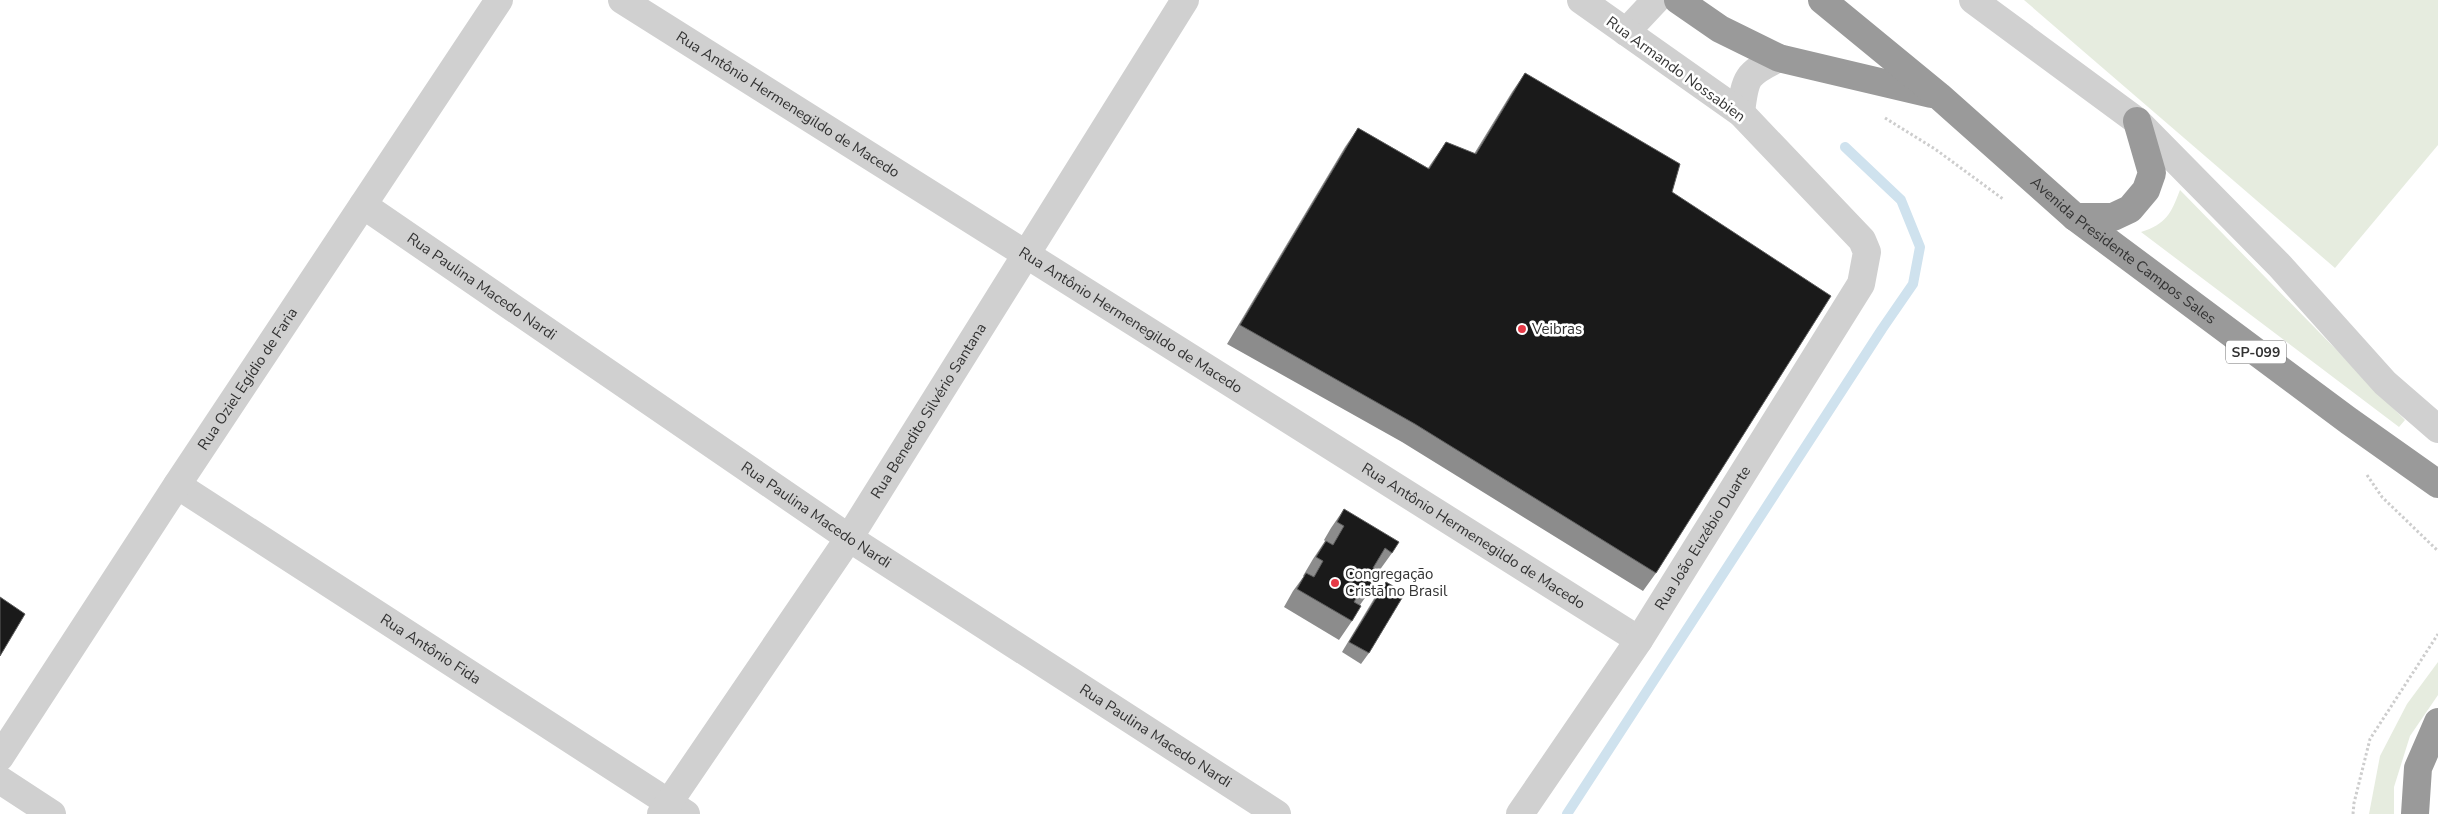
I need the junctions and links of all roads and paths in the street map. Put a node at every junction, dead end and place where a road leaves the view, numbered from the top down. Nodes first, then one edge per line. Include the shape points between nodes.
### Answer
1 (499, 0) edge
2 (622, 0) edge
3 (1185, 0) edge
4 (1581, 0) edge
5 (1656, 0) edge
6 (1678, 0) edge
7 (1822, 0) edge
8 (1973, 0) edge
9 (1626, 32) junction
10 (1779, 58) junction
11 (1939, 96) junction
12 (1741, 113) junction
13 (2137, 121) junction
14 (363, 205) junction
15 (2075, 218) junction
16 (1866, 252) joint
17 (1026, 255) junction
18 (2438, 429) edge
19 (2438, 484) edge
20 (177, 485) junction
21 (849, 538) junction
22 (2438, 634) edge
23 (1639, 640) junction
24 (2438, 722) edge
25 (0, 758) edge
26 (0, 780) edge
27 (672, 810) edge
28 (52, 814) edge
29 (1277, 814) edge
30 (1520, 814) edge
31 (2353, 814) edge
32 (2415, 814) edge

1 - 14 street, Rua Oziel Egídio de Faria
2 - 17 street, Rua Antônio Hermenegildo de Macedo
3 - 17 street, Rua Benedito Silvério Santana
4 - 9 street, Rua Armando Nossabien
5 - 9 street
6 - 10 highway via 1720,29
7 - 11 highway, Avenida Presidente Campos Sales / SP-099
8 - 13 street
9 - 12 street, Rua Armando Nossabien
10 - 11 highway
10 - 12 street via 1755,70 1744,85
11 - 15 highway, Avenida Presidente Campos Sales / SP-099
12 - 16 street, Rua Armando Nossabien via 1862,240
13 - 15 highway via 2152,173 2146,190 2130,208 2113,217
13 - 18 street via 2280,266 2385,383
14 - 20 street, Rua Oziel Egídio de Faria
14 - 21 street, Rua Paulina Macedo Nardi
15 - 19 highway, Avenida Presidente Campos Sales / SP-099
16 - 23 street, Rua João Euzébio Duarte via 1861,284
17 - 21 street, Rua Benedito Silvério Santana
17 - 23 street, Rua Antônio Hermenegildo de Macedo
20 - 25 street, Rua Oziel Egídio de Faria
20 - 27 street, Rua Antônio Fida
21 - 27 street, Rua Benedito Silvério Santana
21 - 29 street, Rua Paulina Macedo Nardi
22 - 31 path via 2370,739
23 - 30 street, Rua João Euzébio Duarte
24 - 32 highway via 2418,768
26 - 28 street

